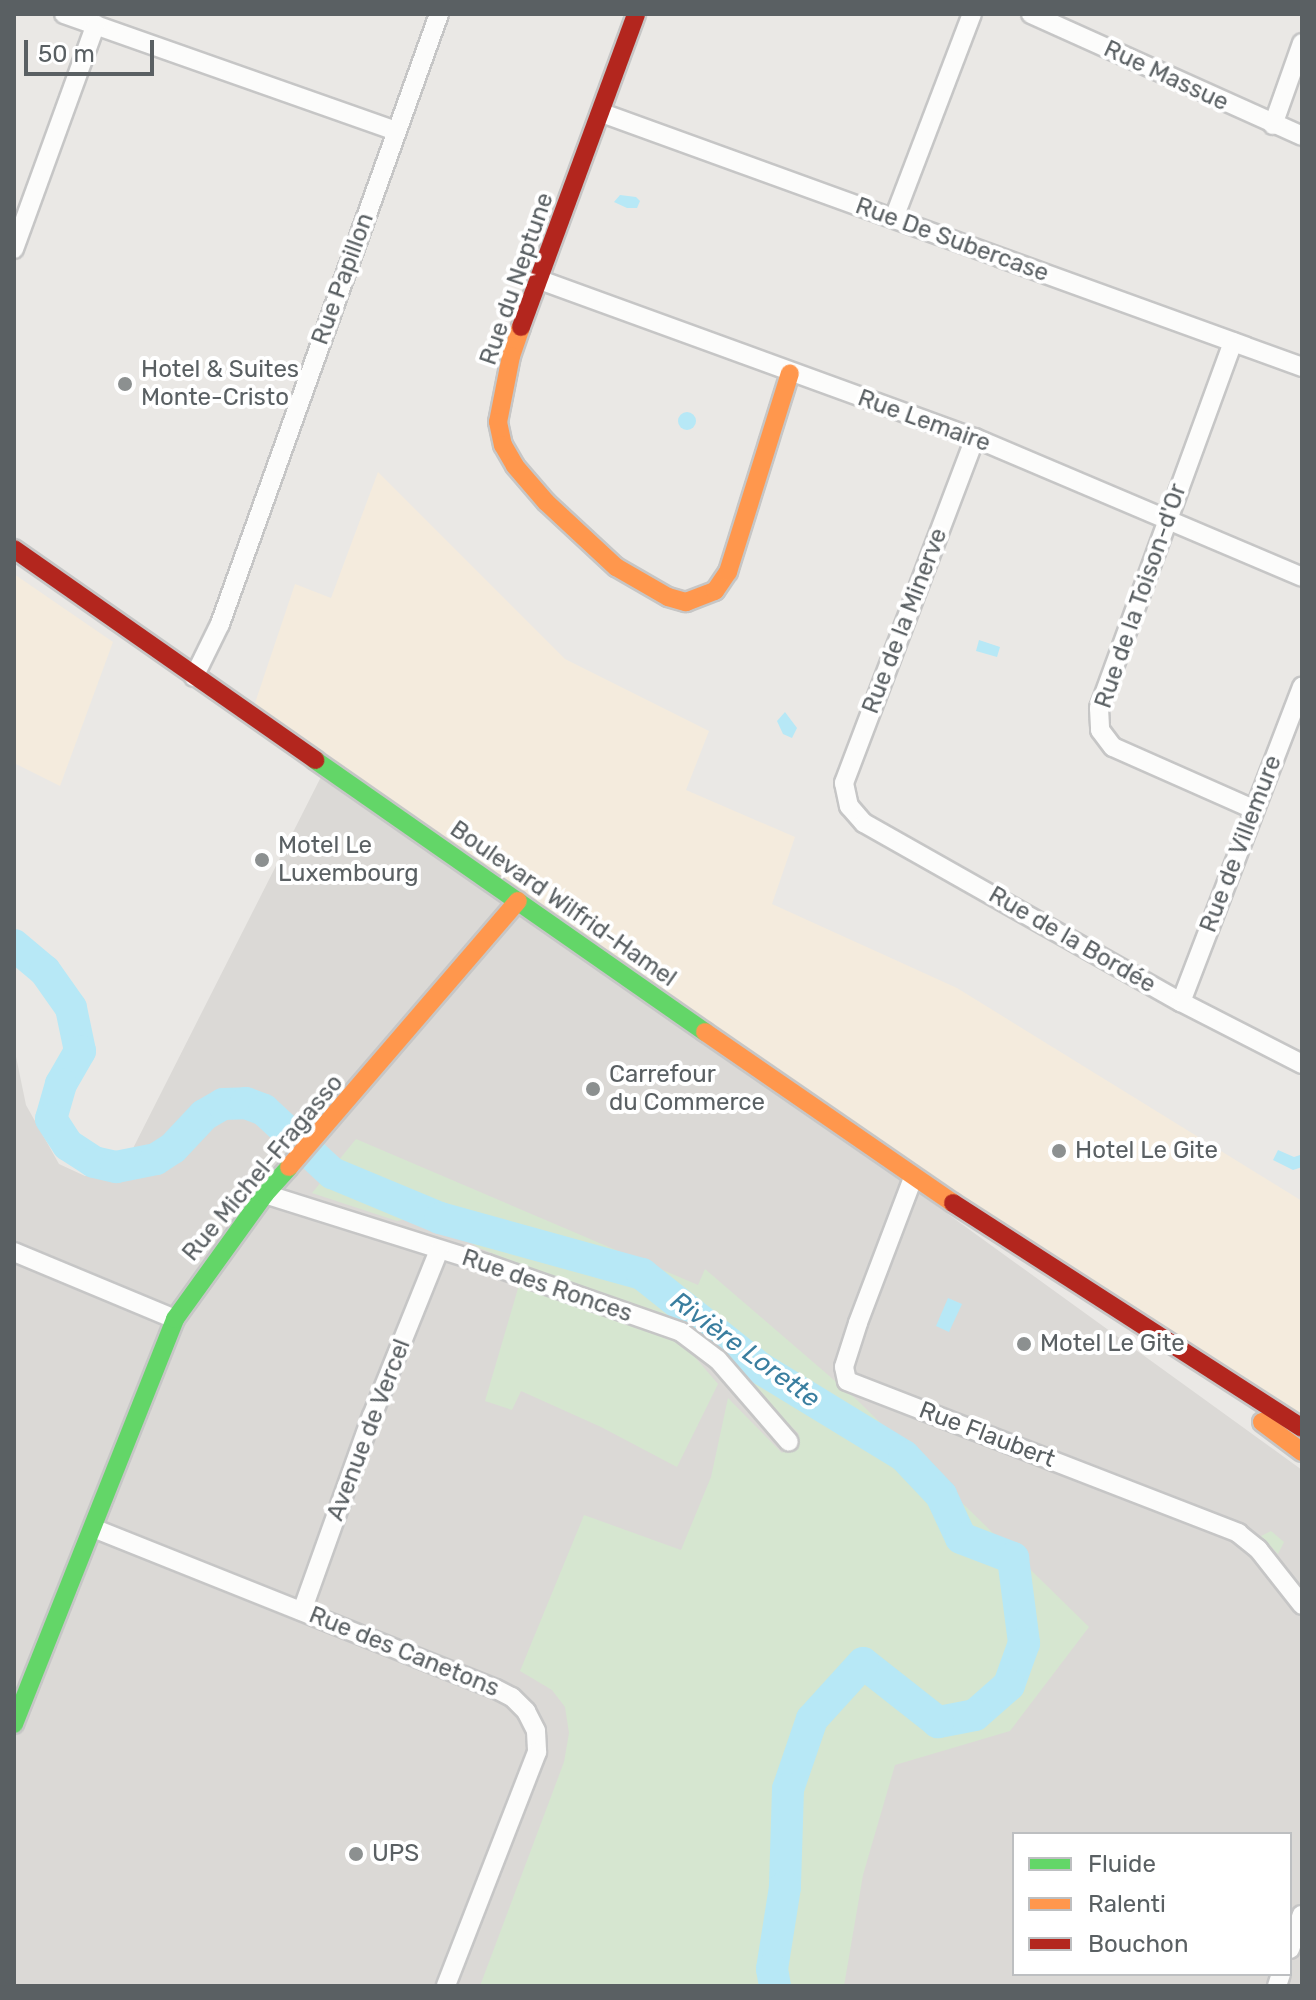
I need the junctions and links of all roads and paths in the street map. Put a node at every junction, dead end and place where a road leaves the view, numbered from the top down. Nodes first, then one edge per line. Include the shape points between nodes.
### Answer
1 (64, 14) edge
2 (439, 14) edge
3 (636, 14) edge
4 (972, 14) edge
5 (1031, 14) edge
6 (96, 24) junction
7 (1302, 43) edge
8 (602, 113) junction
9 (1273, 125) junction
10 (396, 131) junction
11 (1302, 136) edge
12 (894, 218) junction
13 (14, 249) edge
14 (540, 280) junction
15 (1233, 342) junction
16 (1302, 367) edge
17 (790, 373) junction
18 (975, 438) junction
19 (1165, 521) junction
20 (14, 549) edge
21 (1302, 577) edge
22 (194, 677) junction
23 (1302, 686) edge
24 (849, 806) joint
25 (1255, 810) junction
26 (518, 901) junction
27 (1181, 1002) junction
28 (1302, 1064) edge
29 (913, 1178) junction
30 (265, 1194) junction
31 (439, 1250) junction
32 (14, 1252) edge
33 (1089, 1292) junction
34 (175, 1319) junction
35 (1302, 1428) edge
36 (789, 1442) dead end
37 (1302, 1452) edge
38 (93, 1528) junction
39 (1302, 1605) edge
40 (302, 1611) junction
41 (14, 1724) edge
42 (1302, 1915) edge
43 (1292, 1943) edge
44 (446, 1986) edge

1 - 6 street
2 - 10 street, Rue Papillon
3 - 8 street, Rue du Neptune
4 - 12 street
5 - 9 street, Rue Massue
6 - 10 street
6 - 13 street
7 - 9 street
8 - 12 street, Rue De Subercase
8 - 14 street, Rue du Neptune
9 - 11 street, Rue Massue
10 - 22 street, Rue Papillon via 220,624
12 - 15 street, Rue De Subercase
14 - 17 street, Rue Lemaire
14 - 17 street, Rue du Neptune via 511,356 498,422 503,445 557,513 616,567 668,597 701,599 715,591 728,572
15 - 16 street, Rue De Subercase
15 - 19 street, Rue de la Toison-d'Or
17 - 18 street, Rue Lemaire
18 - 19 street, Rue Lemaire
18 - 24 street, Rue de la Minerve via 844,783
19 - 21 street, Rue Lemaire
19 - 25 street, Rue de la Toison-d'Or via 1099,708 1100,730 1113,747
20 - 22 street, Boulevard Wilfrid-Hamel
22 - 26 street, Boulevard Wilfrid-Hamel
23 - 25 street, Rue de Villemure
24 - 27 street, Rue de la Bordée via 864,823
25 - 27 street, Rue de Villemure
26 - 29 street, Boulevard Wilfrid-Hamel
26 - 30 street, Rue Michel-Fragasso
27 - 28 street, Rue de la Bordée
29 - 33 street, Boulevard Wilfrid-Hamel
29 - 39 street, Rue Flaubert via 858,1323 844,1367 847,1381 1238,1533 1258,1549
30 - 31 street, Rue des Ronces
30 - 34 street, Rue Michel-Fragasso
31 - 36 street, Rue des Ronces via 681,1332 718,1360
31 - 40 street, Avenue de Vercel
32 - 34 street
33 - 35 street, Boulevard Wilfrid-Hamel
33 - 37 street, Boulevard Wilfrid-Hamel
34 - 38 street, Rue Michel-Fragasso
38 - 40 street, Rue des Canetons
38 - 41 street, Rue Michel-Fragasso
40 - 44 street, Rue des Canetons via 512,1697 536,1731 537,1752
42 - 43 street

